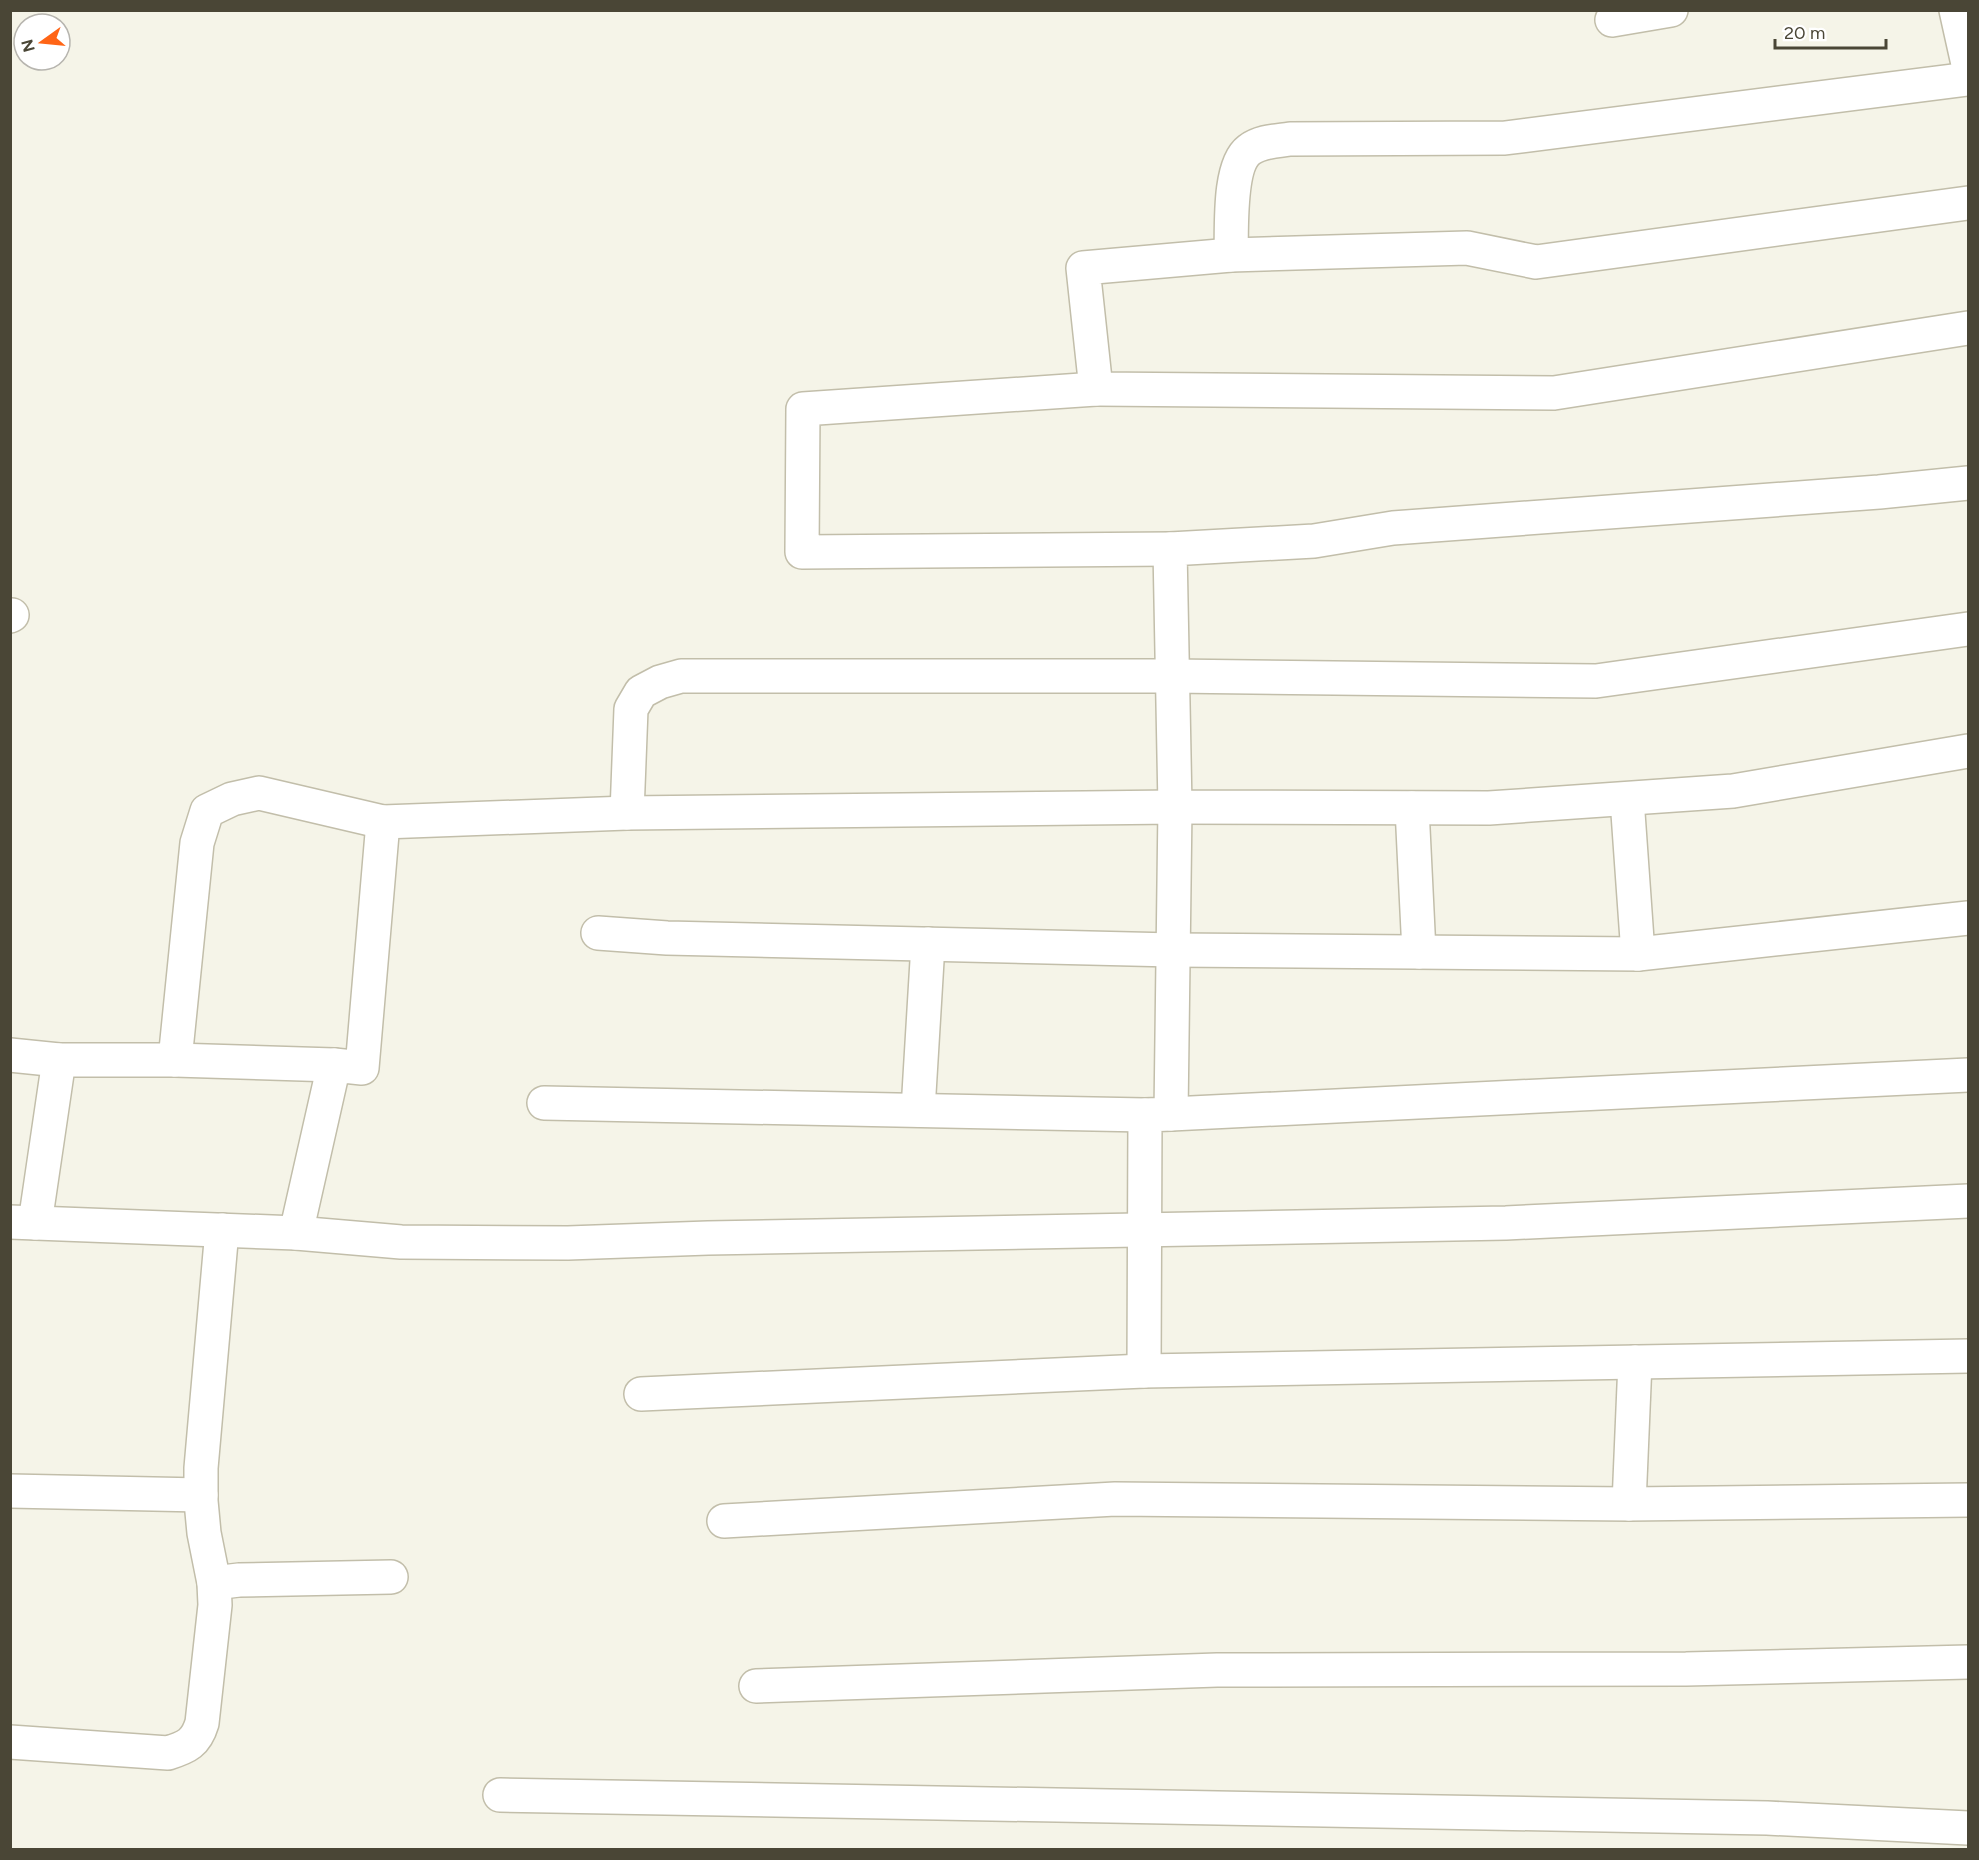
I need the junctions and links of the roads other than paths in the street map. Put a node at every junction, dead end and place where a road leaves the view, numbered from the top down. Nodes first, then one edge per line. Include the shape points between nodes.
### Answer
1 (1671, 10) edge
2 (1956, 10) edge
3 (1612, 20) dead end
4 (1968, 64) edge
5 (1968, 79) edge
6 (1968, 203) edge
7 (1231, 255) junction
8 (1968, 328) edge
9 (1096, 389) junction
10 (1968, 483) edge
11 (1170, 549) junction
12 (1968, 628) edge
13 (1173, 676) junction
14 (1968, 751) edge
15 (1627, 798) junction
16 (1175, 807) junction
17 (1412, 808) junction
18 (627, 813) junction
19 (383, 822) junction
20 (1968, 918) edge
21 (598, 933) dead end
22 (928, 944) junction
23 (1173, 950) junction
24 (1419, 952) junction
25 (1638, 954) junction
26 (10, 1055) edge
27 (59, 1060) junction
28 (175, 1060) junction
29 (333, 1065) junction
30 (1968, 1075) edge
31 (544, 1103) dead end
32 (918, 1110) junction
33 (1158, 1114) junction
34 (1968, 1201) edge
35 (23, 1223) edge
36 (222, 1230) junction
37 (1144, 1231) junction
38 (296, 1233) junction
39 (1968, 1356) edge
40 (1635, 1362) junction
41 (1144, 1371) junction
42 (641, 1394) dead end
43 (10, 1491) edge
44 (201, 1495) junction
45 (1968, 1500) edge
46 (1629, 1504) junction
47 (724, 1521) dead end
48 (391, 1577) dead end
49 (214, 1583) junction
50 (1968, 1662) edge
51 (756, 1686) dead end
52 (10, 1742) edge
53 (500, 1795) dead end
54 (1968, 1828) edge

1 - 3 street
2 - 4 street
5 - 7 street via 1505,138 1264,142 1248,150 1238,164
6 - 7 street via 1536,262 1467,248
7 - 9 street via 1083,268
8 - 9 street via 1554,393
9 - 11 street via 803,409 802,552
10 - 11 street via 1393,528 1314,541
11 - 13 street
12 - 13 street via 1596,681
13 - 16 street
13 - 18 street via 681,676 641,693 631,709
14 - 15 street via 1733,791
15 - 17 street via 1490,808
15 - 25 street
16 - 17 street
16 - 18 street
16 - 23 street
17 - 24 street
18 - 19 street
19 - 28 street via 259,793 232,799 207,811 197,843
19 - 29 street via 362,1068
20 - 25 street
21 - 22 street
22 - 23 street
22 - 32 street
23 - 24 street
23 - 33 street
24 - 25 street
26 - 27 street
27 - 28 street
27 - 35 street
28 - 29 street
29 - 38 street
30 - 33 street
31 - 32 street
32 - 33 street
33 - 37 street
34 - 37 street via 1506,1223
35 - 36 street
36 - 38 street
36 - 44 street
37 - 38 street via 568,1243 401,1242
37 - 41 street
39 - 40 street
40 - 41 street
40 - 46 street
41 - 42 street
43 - 44 street
44 - 49 street
45 - 46 street
46 - 47 street via 1115,1499
48 - 49 street
49 - 52 street via 202,1723 198,1736 184,1748 168,1753
50 - 51 street via 1674,1669 1216,1670
53 - 54 street via 1743,1817

